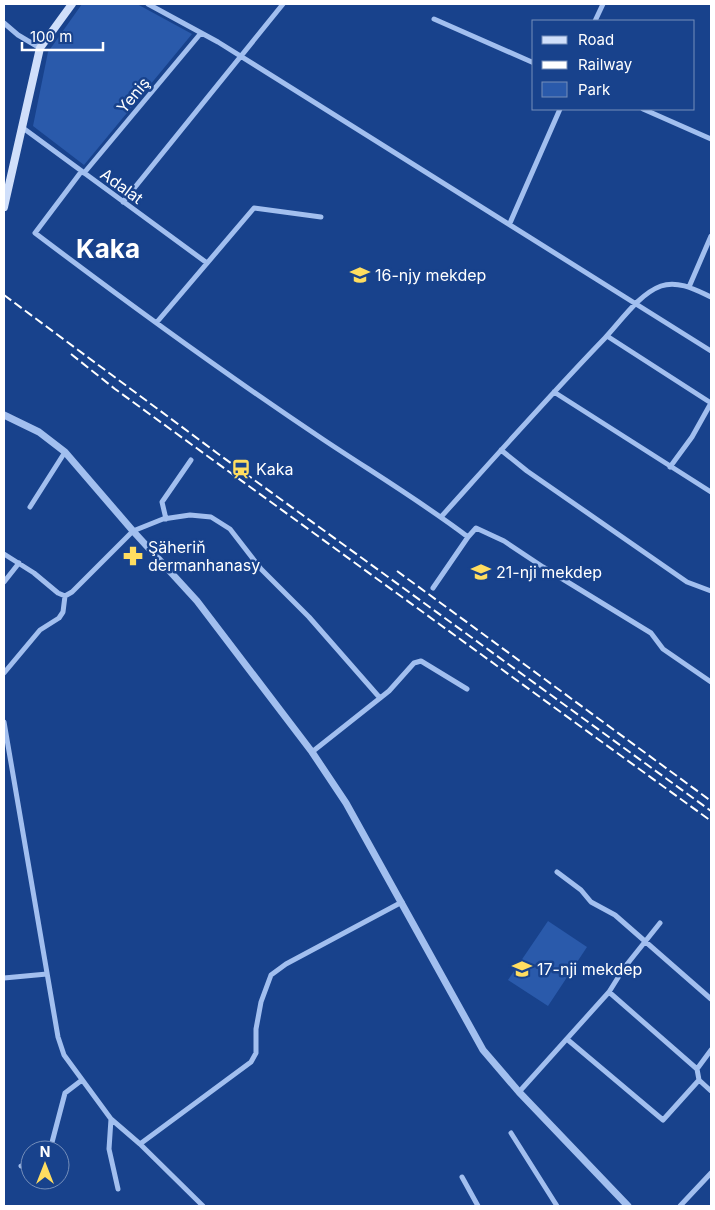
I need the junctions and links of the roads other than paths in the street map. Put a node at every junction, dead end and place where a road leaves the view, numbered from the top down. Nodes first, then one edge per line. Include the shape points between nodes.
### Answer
1 (72, 4) edge
2 (148, 4) edge
3 (283, 4) edge
4 (603, 4) edge
5 (434, 19) dead end
6 (595, 20) edge
7 (4, 23) edge
8 (201, 33) junction
9 (40, 48) junction
10 (240, 56) junction
11 (532, 62) edge
12 (560, 110) edge
13 (645, 110) edge
14 (23, 128) junction
15 (711, 139) edge
16 (83, 172) junction
17 (123, 202) junction
18 (4, 207) edge
19 (321, 217) dead end
20 (510, 223) junction
21 (711, 236) edge
22 (206, 263) junction
23 (689, 287) junction
24 (711, 297) edge
25 (638, 304) junction
26 (157, 322) junction
27 (607, 336) junction
28 (711, 351) edge
29 (554, 392) junction
30 (711, 403) edge
31 (4, 415) edge
32 (501, 450) junction
33 (65, 452) junction
34 (191, 460) dead end
35 (670, 467) junction
36 (711, 492) edge
37 (30, 507) dead end
38 (441, 517) junction
39 (166, 519) junction
40 (133, 531) junction
41 (468, 537) junction
42 (4, 554) edge
43 (19, 563) junction
44 (4, 582) edge
45 (433, 588) dead end
46 (711, 591) edge
47 (65, 596) junction
48 (4, 673) edge
49 (711, 682) edge
50 (467, 689) dead end
51 (380, 698) junction
52 (4, 722) edge
53 (312, 752) junction
54 (557, 872) dead end
55 (402, 902) junction
56 (660, 923) dead end
57 (646, 941) junction
58 (47, 974) junction
59 (4, 978) edge
60 (610, 992) junction
61 (711, 999) edge
62 (568, 1040) junction
63 (711, 1050) edge
64 (697, 1070) junction
65 (82, 1080) junction
66 (699, 1080) junction
67 (711, 1091) edge
68 (519, 1092) junction
69 (111, 1119) junction
70 (511, 1133) dead end
71 (53, 1140) edge
72 (140, 1144) junction
73 (711, 1173) edge
74 (462, 1177) dead end
75 (118, 1190) dead end
76 (625, 1204) edge
77 (202, 1206) edge
78 (478, 1206) edge
79 (557, 1206) edge
80 (616, 1206) edge
81 (680, 1206) edge

1 - 9 main road
2 - 8 street
3 - 10 street
4 - 6 street
5 - 11 street
7 - 9 street
8 - 10 street
8 - 16 street, Yeniş
9 - 14 main road
10 - 17 street
10 - 20 street
12 - 20 street
13 - 15 street
14 - 16 street, Adalat
14 - 18 main road
16 - 17 street, Adalat
16 - 26 street, Yeniş via 34,233
17 - 22 street, Adalat
19 - 22 street via 254,208
20 - 25 street
21 - 23 street
22 - 26 street
23 - 24 street
23 - 25 street via 660,286
25 - 27 street
25 - 28 street
26 - 38 street
27 - 29 street
27 - 30 street
29 - 32 street
29 - 35 street
30 - 35 street
31 - 33 street via 39,432
32 - 38 street
32 - 46 street via 687,582
33 - 37 street
33 - 40 street
34 - 39 street via 162,502
35 - 36 street
38 - 41 street
39 - 40 street
39 - 51 street via 190,515 211,517 230,529 260,569 309,617
40 - 47 street
40 - 53 street via 197,602
41 - 45 street
41 - 49 street via 476,528 504,540 542,567 651,633 663,649
42 - 43 street
43 - 44 street
43 - 47 street
47 - 48 street via 59,618 40,630
50 - 51 street via 421,661 414,663
51 - 53 street
52 - 58 street
53 - 55 street via 346,803
54 - 57 street via 591,902 615,915
55 - 68 street via 483,1050
55 - 72 street via 271,975 260,1002 256,1053 250,1062
56 - 57 street
57 - 60 street
57 - 61 street
58 - 59 street
58 - 65 street via 58,1037 64,1055
60 - 62 street
60 - 64 street
62 - 66 street via 663,1120
62 - 68 street
63 - 64 street
64 - 66 street
65 - 69 street
65 - 71 street via 65,1093
66 - 67 street
68 - 76 street
69 - 72 street
69 - 75 street via 109,1150
70 - 79 street
72 - 77 street
73 - 81 street
74 - 78 street
76 - 80 street

